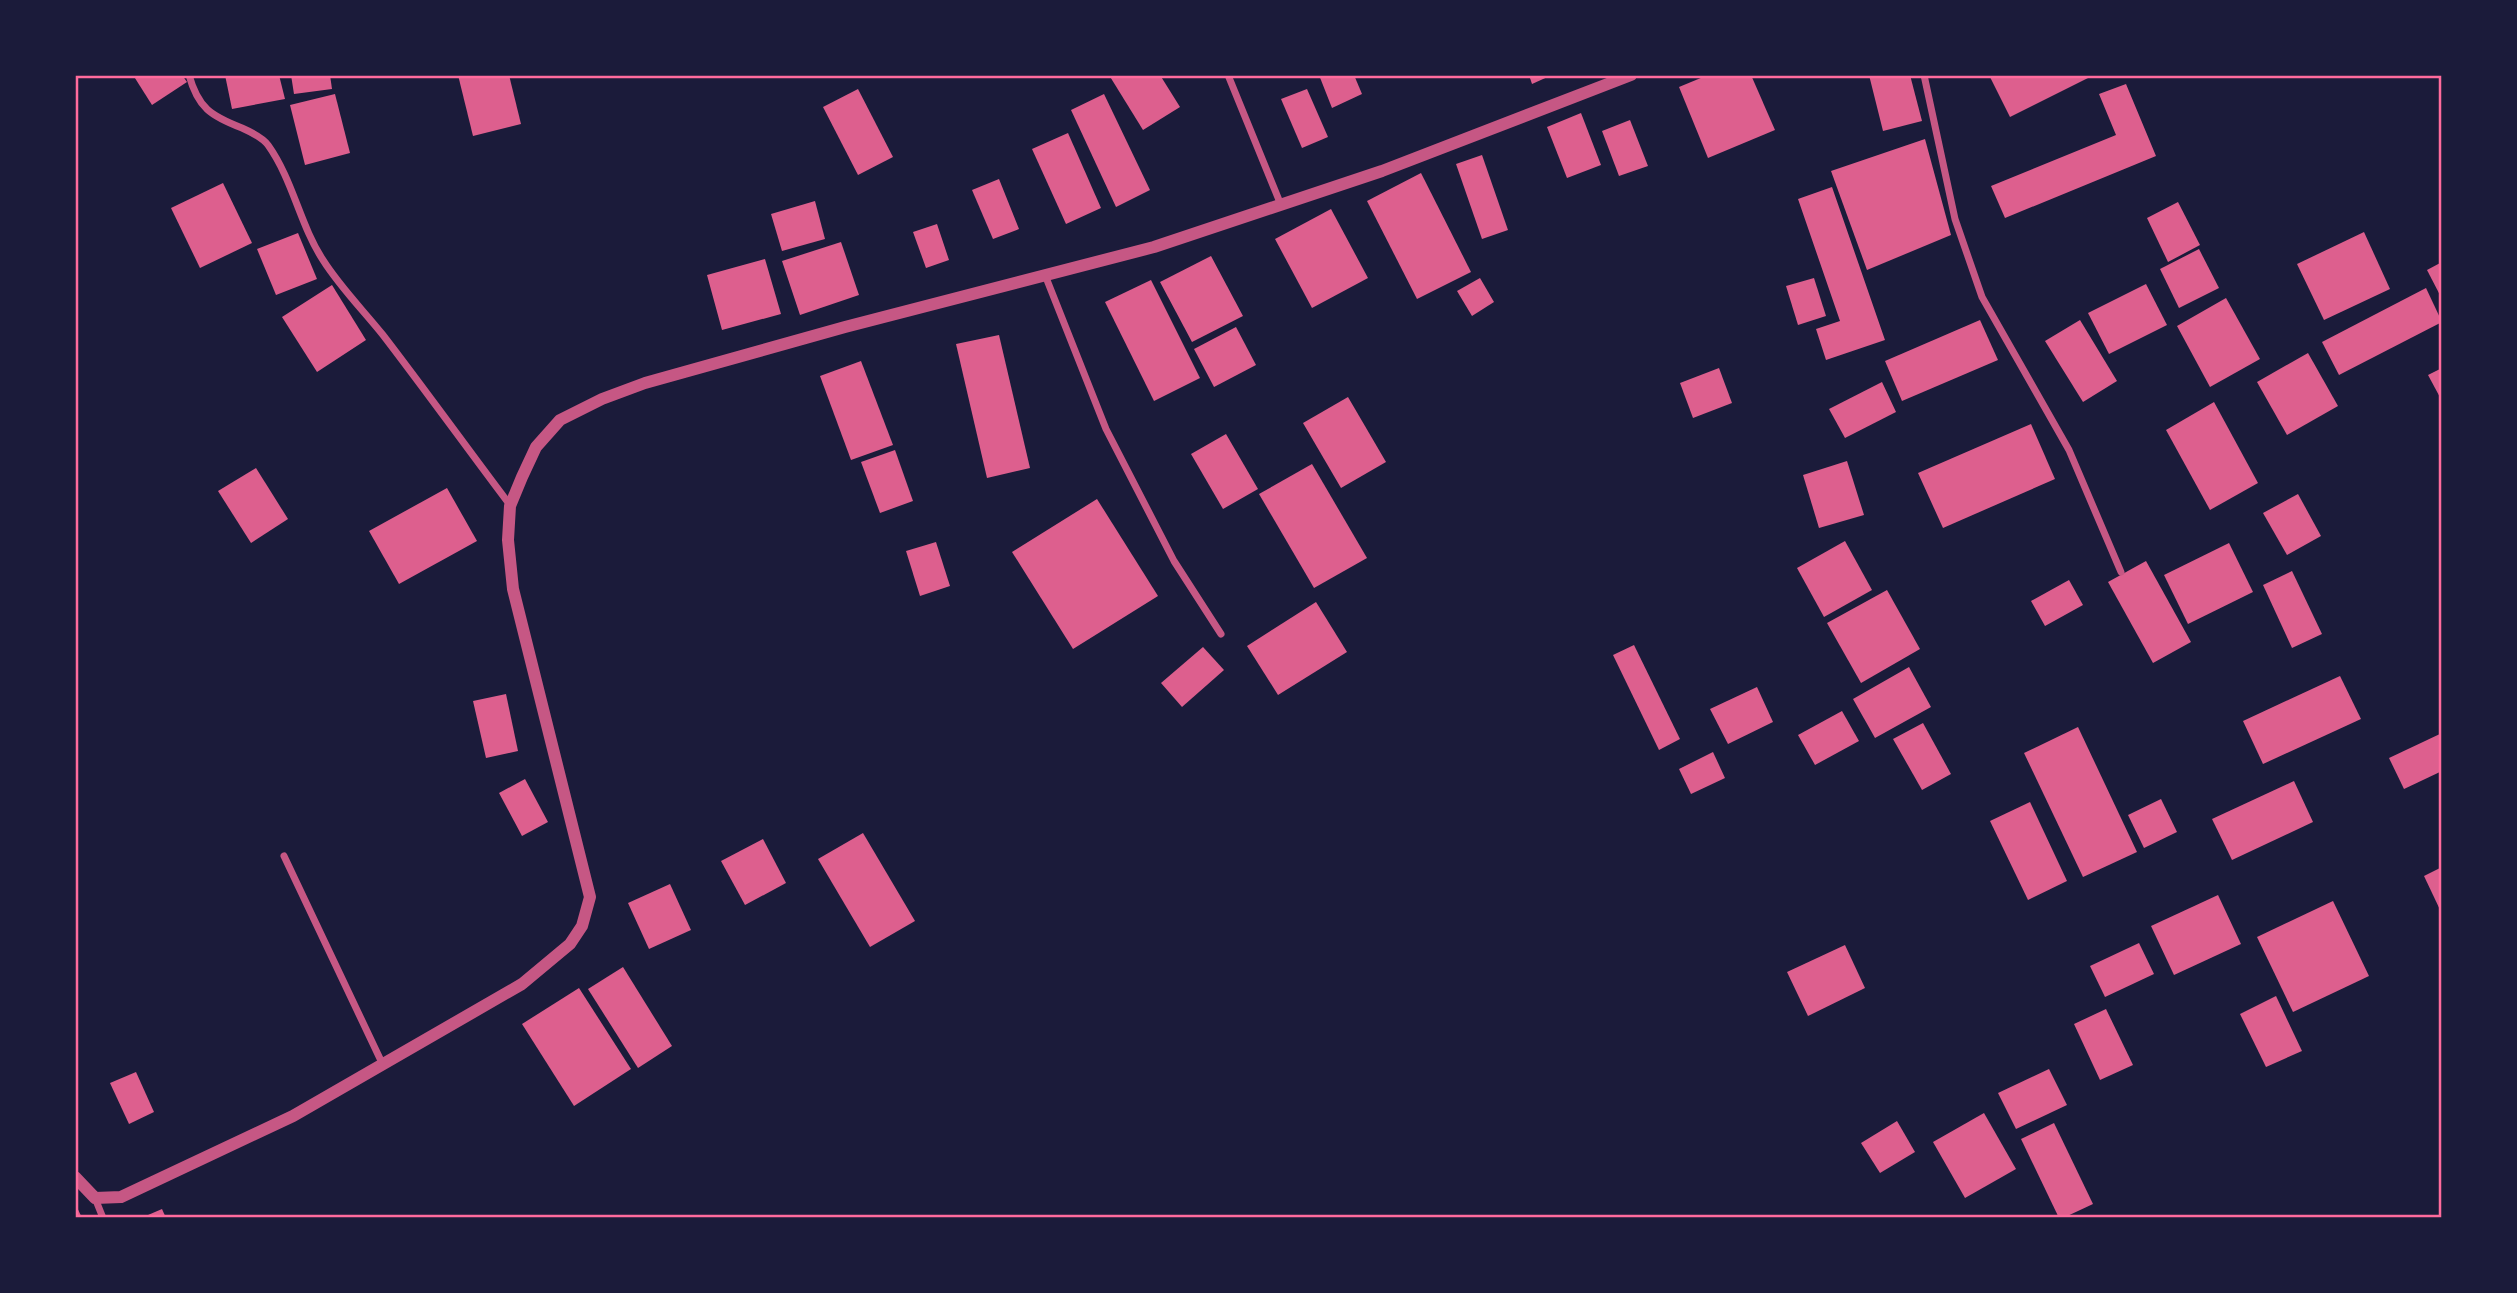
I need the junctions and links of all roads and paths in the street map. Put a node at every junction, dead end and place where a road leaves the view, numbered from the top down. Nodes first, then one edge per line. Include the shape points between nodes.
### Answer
1 (189, 75) edge
2 (1228, 75) edge
3 (1631, 75) edge
4 (1924, 75) edge
5 (1282, 205) junction
6 (1045, 275) junction
7 (510, 506) junction
8 (2121, 572) dead end
9 (1221, 634) dead end
10 (284, 856) dead end
11 (383, 1065) junction
12 (75, 1177) edge
13 (95, 1198) junction
14 (103, 1218) edge

1 - 7 street via 194,95 205,108 266,142 324,262
2 - 5 street
3 - 5 street
4 - 8 street via 1955,219 1982,297 2069,450
5 - 6 street via 1154,247
6 - 7 street via 845,327 601,399 560,420 536,447
6 - 9 street via 1106,429 1174,561
7 - 11 street via 513,589 590,897 582,926 569,944 522,984
10 - 11 street
11 - 13 street via 293,1116 121,1197
12 - 13 street
13 - 14 street

